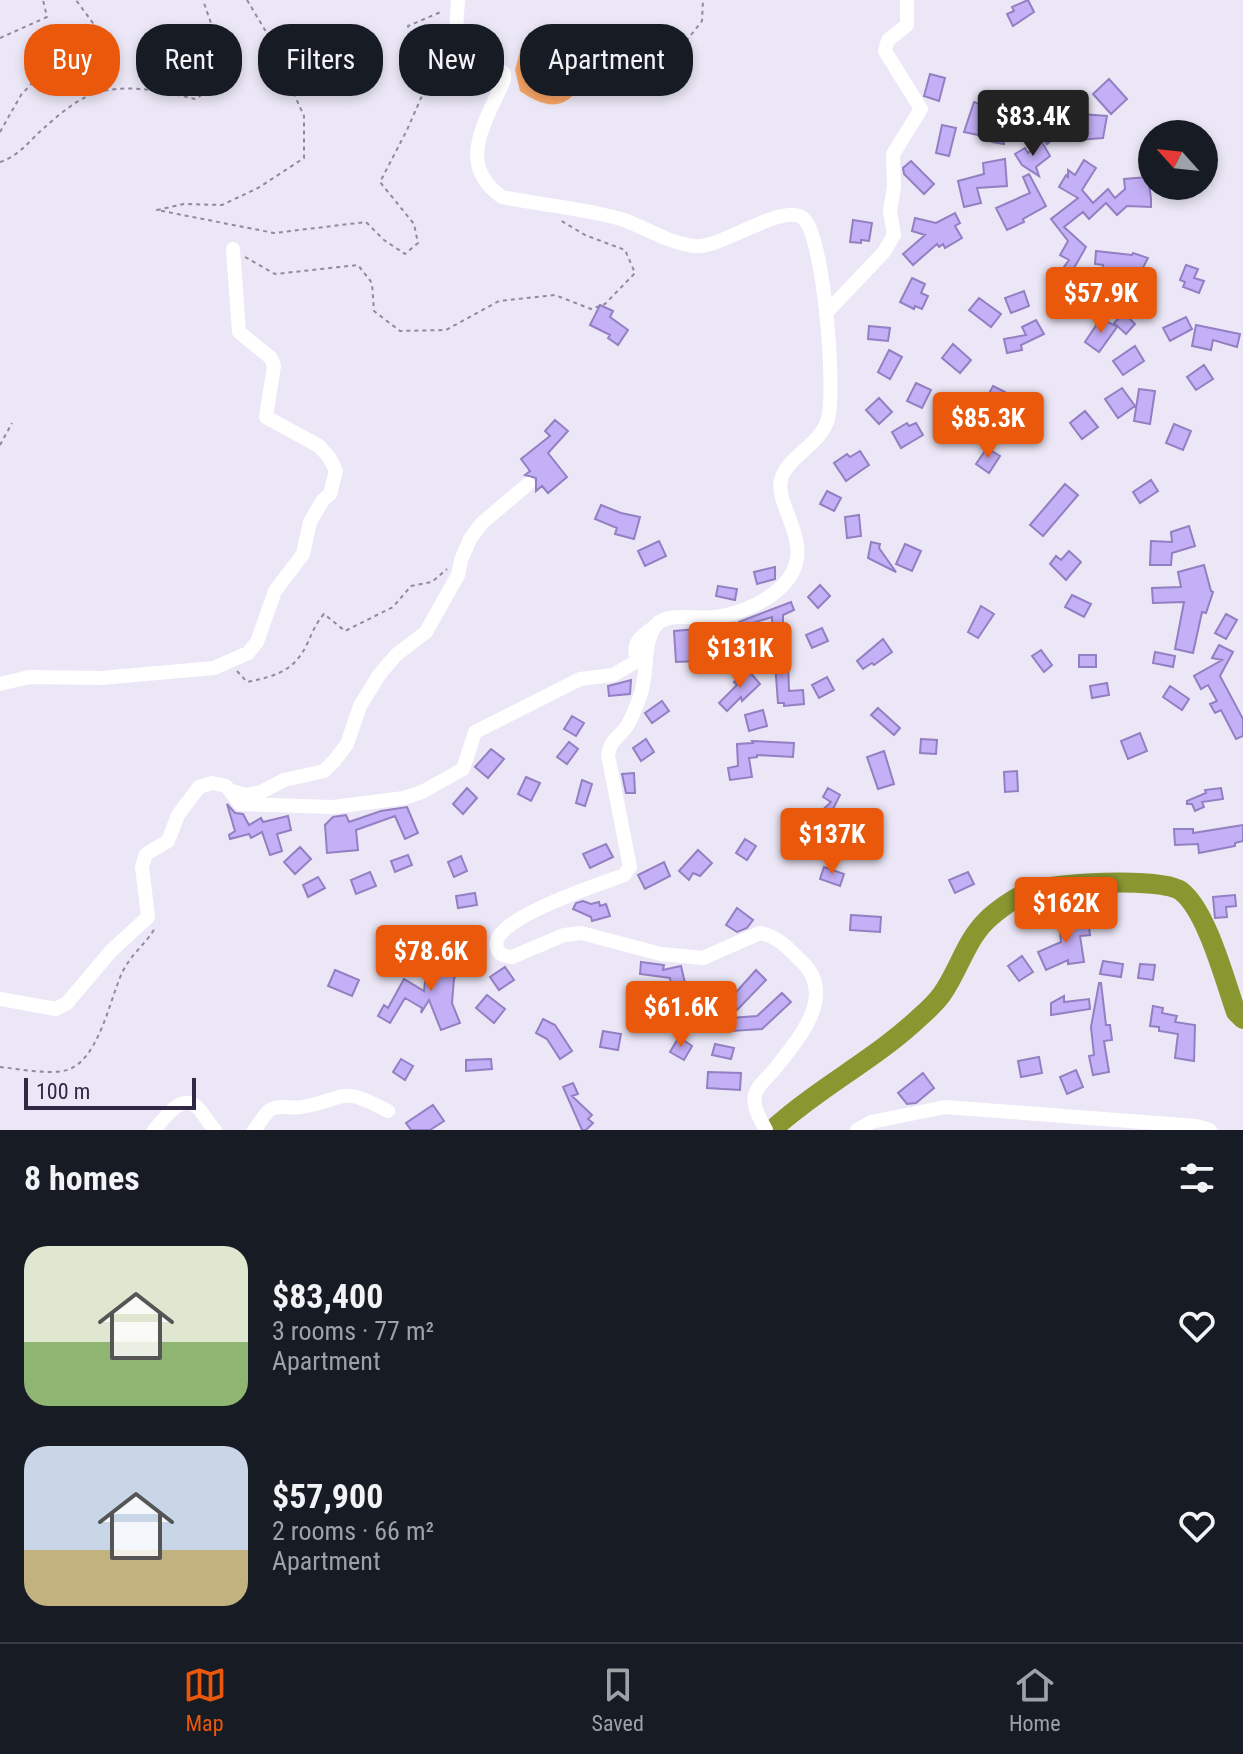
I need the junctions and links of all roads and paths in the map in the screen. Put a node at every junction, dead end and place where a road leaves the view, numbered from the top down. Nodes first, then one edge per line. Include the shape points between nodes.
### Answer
1 (43, 0) edge
2 (76, 0) edge
3 (203, 0) edge
4 (247, 0) edge
5 (703, 0) edge
6 (907, 0) edge
7 (458, 2) edge
8 (693, 32) edge
9 (0, 38) edge
10 (0, 132) edge
11 (0, 162) edge
12 (553, 216) dead end
13 (233, 249) joint
14 (826, 313) junction
15 (12, 423) dead end
16 (0, 445) edge
17 (528, 484) dead end
18 (461, 560) junction
19 (655, 626) junction
20 (227, 662) junction
21 (0, 684) edge
22 (228, 790) junction
23 (148, 917) junction
24 (0, 999) edge
25 (0, 1067) edge
26 (388, 1111) dead end
27 (154, 1130) edge
28 (215, 1130) edge
29 (254, 1130) edge
30 (766, 1130) edge
31 (857, 1130) edge
32 (1210, 1130) edge

1 - 9 path via 47,17
2 - 10 path via 98,30 49,65 21,95
3 - 11 path via 221,52 220,84 195,99 123,88 89,95 13,158
4 - 7 path via 304,116 304,158 222,205 157,210 274,233 366,222 405,254 418,243 414,224 380,182 431,75 408,26
5 - 8 path via 702,21
6 - 14 street via 907,25 888,40 885,51 921,109 893,154 894,235
7 - 14 street via 456,31 461,41 504,73 475,160 488,187 502,197 620,219 697,247 796,215 811,230 821,261
12 - 13 path via 625,250 635,273 605,304 591,309 555,295 499,301 446,330 400,331 374,311 372,283 358,265 275,274
13 - 20 street via 239,332 274,366 266,417 319,446 336,471 330,494 310,522 303,554 275,591 257,642 248,653
14 - 19 street via 829,418 818,438 782,475 780,490 796,541 791,576 744,610 715,618 664,619
15 - 16 path
17 - 18 street via 482,523
18 - 20 path via 432,582 411,586 393,607 345,631 324,614 294,665 277,676 247,682
18 - 22 street via 426,632 379,675 360,706 347,744 324,771 246,795
19 - 22 street via 638,638 637,661 613,675 580,679 475,732 463,769 422,792 333,807 240,804
19 - 30 street via 640,697 626,727 610,743 608,755 630,867 624,875 543,904 495,941 497,950 512,957 581,933 661,954 703,958 760,933 778,940 814,975 817,995 802,1029 756,1091 756,1111
20 - 21 street via 214,668 101,678 29,677
22 - 23 street via 212,783 199,787 178,815 168,841 146,854 142,867
23 - 24 street via 67,1003 56,1009
23 - 25 path via 154,931 132,955 106,1019 76,1066 62,1071
26 - 29 street via 358,1095 343,1094 269,1111
27 - 28 street via 179,1104 189,1103
31 - 32 street via 871,1122 945,1107

